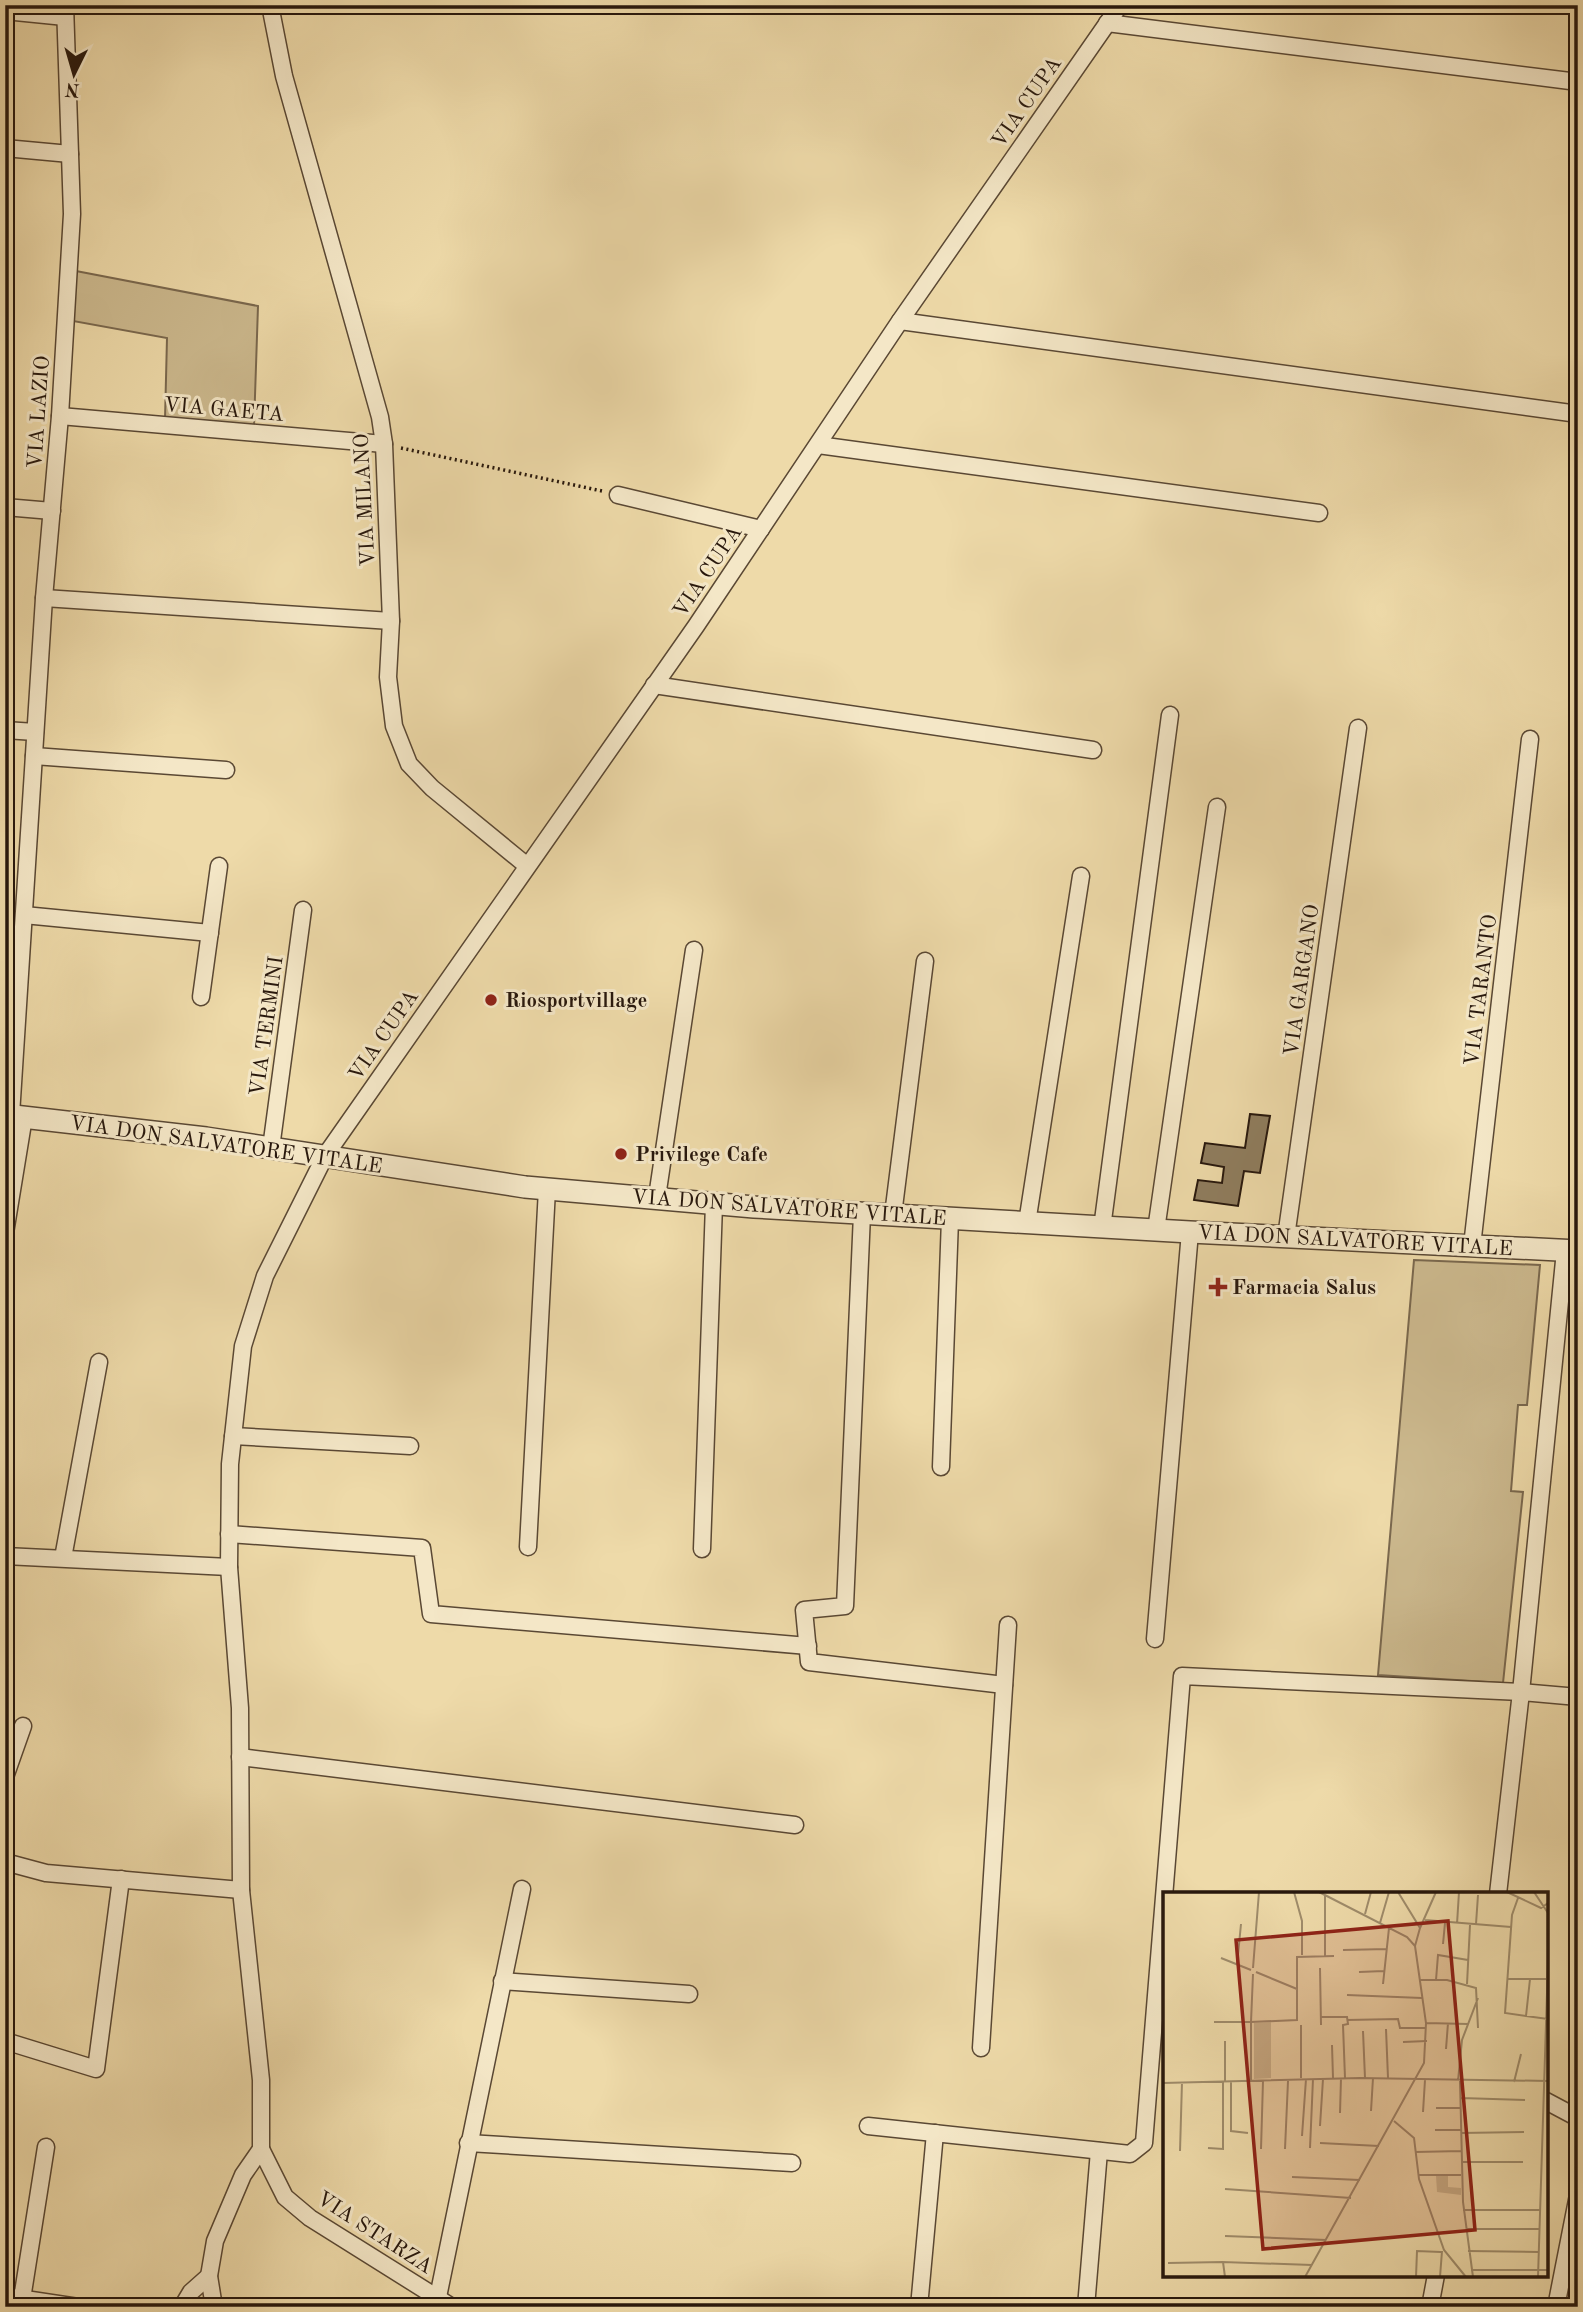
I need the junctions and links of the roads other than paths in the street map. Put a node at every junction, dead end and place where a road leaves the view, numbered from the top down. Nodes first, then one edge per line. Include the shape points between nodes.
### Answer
1 (270, 5) edge
2 (1119, 5) edge
3 (5, 11) edge
4 (65, 11) edge
5 (1107, 23) junction
6 (1578, 82) edge
7 (5, 148) edge
8 (71, 153) junction
9 (900, 321) junction
10 (1578, 414) edge
11 (60, 416) junction
12 (384, 444) junction
13 (818, 445) junction
14 (618, 495) road end
15 (5, 507) edge
16 (52, 511) junction
17 (1319, 513) dead end
18 (761, 529) junction
19 (44, 598) junction
20 (391, 621) junction
21 (654, 685) junction
22 (1171, 715) dead end
23 (1358, 729) dead end
24 (5, 730) edge
25 (35, 732) junction
26 (1530, 739) dead end
27 (1093, 750) dead end
28 (34, 756) junction
29 (226, 770) dead end
30 (1217, 807) dead end
31 (527, 865) junction
32 (219, 866) dead end
33 (1081, 876) dead end
34 (303, 910) dead end
35 (24, 915) junction
36 (210, 933) junction
37 (694, 950) dead end
38 (925, 961) dead end
39 (12, 986) edge
40 (201, 997) dead end
41 (13, 1115) edge
42 (271, 1148) junction
43 (325, 1156) junction
44 (547, 1189) junction
45 (657, 1197) junction
46 (714, 1204) junction
47 (862, 1214) junction
48 (893, 1215) junction
49 (950, 1219) junction
50 (1027, 1223) junction
51 (1102, 1228) junction
52 (1156, 1230) junction
53 (1190, 1232) junction
54 (5, 1233) edge
55 (1286, 1237) junction
56 (1472, 1245) junction
57 (1571, 1251) edge
58 (99, 1362) dead end
59 (233, 1436) junction
60 (410, 1447) dead end
61 (941, 1467) dead end
62 (229, 1534) junction
63 (528, 1547) dead end
64 (702, 1549) dead end
65 (5, 1556) edge
66 (63, 1558) junction
67 (229, 1567) junction
68 (1007, 1625) dead end
69 (1155, 1639) dead end
70 (807, 1646) junction
71 (1004, 1685) junction
72 (1521, 1692) junction
73 (1578, 1697) edge
74 (23, 1726) dead end
75 (240, 1758) junction
76 (5, 1777) edge
77 (795, 1825) dead end
78 (5, 1862) edge
79 (121, 1879) junction
80 (522, 1889) dead end
81 (241, 1890) junction
82 (1165, 1892) edge
83 (1498, 1892) edge
84 (1163, 1914) edge
85 (502, 1980) junction
86 (689, 1994) dead end
87 (5, 2040) edge
88 (981, 2048) dead end
89 (1548, 2102) edge
90 (1578, 2118) edge
91 (867, 2126) dead end
92 (934, 2133) junction
93 (468, 2143) junction
94 (46, 2147) dead end
95 (261, 2149) junction
96 (1099, 2151) junction
97 (792, 2164) dead end
98 (1578, 2196) edge
99 (209, 2276) junction
100 (1436, 2277) edge
101 (13, 2297) edge
102 (438, 2297) junction
103 (78, 2307) edge
104 (182, 2307) edge
105 (214, 2307) edge
106 (452, 2307) edge
107 (919, 2307) edge
108 (1086, 2307) edge
109 (1430, 2307) edge
110 (1556, 2307) edge

1 - 12 street, VIA MILANO via 284,76
2 - 5 street, VIA CUPA
3 - 4 street
4 - 8 street, VIA LAZIO
5 - 6 street
5 - 9 street, VIA CUPA
7 - 8 street
8 - 11 street, VIA LAZIO via 72,214
9 - 10 street
9 - 13 street, VIA CUPA
11 - 12 street, VIA GAETA
11 - 16 street, VIA LAZIO
12 - 20 street, VIA MILANO
13 - 17 street
13 - 18 street, VIA CUPA
14 - 18 street
15 - 16 street
16 - 19 street, VIA LAZIO
18 - 21 street, VIA CUPA
19 - 20 street
19 - 25 street, VIA LAZIO
20 - 31 street, VIA MILANO via 388,700 409,764
21 - 27 street
21 - 31 street, VIA CUPA
22 - 51 street
23 - 55 street, VIA GARGANO
24 - 25 street
25 - 28 street, VIA LAZIO
26 - 56 street, VIA TARANTO
28 - 29 street
28 - 35 street, VIA LAZIO
30 - 52 street
31 - 43 street, VIA CUPA
32 - 36 street
33 - 50 street
34 - 42 street, VIA TERMINI
35 - 36 street
35 - 39 street, VIA LAZIO
36 - 40 street
37 - 45 street
38 - 48 street
39 - 41 street, VIA LAZIO
41 - 42 street, VIA DON SALVATORE VITALE
41 - 54 street, VIA LAZIO
42 - 43 street, VIA DON SALVATORE VITALE
43 - 44 street, VIA DON SALVATORE VITALE
43 - 59 street, VIA CUPA via 265,1276 243,1346
44 - 45 street, VIA DON SALVATORE VITALE
44 - 63 street
45 - 46 street, VIA DON SALVATORE VITALE
46 - 47 street, VIA DON SALVATORE VITALE
46 - 64 street
47 - 48 street, VIA DON SALVATORE VITALE
47 - 70 street via 845,1606 804,1610
48 - 49 street, VIA DON SALVATORE VITALE
49 - 50 street, VIA DON SALVATORE VITALE
49 - 61 street
50 - 51 street, VIA DON SALVATORE VITALE
51 - 52 street, VIA DON SALVATORE VITALE
52 - 53 street, VIA DON SALVATORE VITALE
53 - 55 street, VIA DON SALVATORE VITALE
53 - 69 street
55 - 56 street, VIA DON SALVATORE VITALE
56 - 57 street, VIA DON SALVATORE VITALE
57 - 72 street
58 - 66 street
59 - 60 street
59 - 62 street, VIA CUPA
62 - 67 street, VIA CUPA
62 - 70 street via 422,1548 431,1614
65 - 66 street
66 - 67 street
67 - 75 street, VIA CUPA
68 - 71 street
70 - 71 street via 810,1662
71 - 88 street
72 - 73 street
72 - 82 street via 1182,1675
72 - 83 street
74 - 76 street
75 - 77 street
75 - 81 street, VIA CUPA
78 - 79 street via 46,1872
79 - 81 street
79 - 87 street via 96,2069
80 - 85 street
81 - 95 street, VIA CUPA via 261,2080
84 - 96 street via 1144,2143 1130,2154
85 - 86 street
85 - 93 street
89 - 90 street
91 - 92 street
92 - 96 street
92 - 107 street
93 - 97 street
93 - 102 street
94 - 101 street
95 - 99 street via 243,2175 215,2241
95 - 102 street, VIA STARZA via 285,2197 310,2218
96 - 108 street
98 - 110 street
99 - 104 street
99 - 105 street
100 - 109 street
101 - 103 street
102 - 106 street, VIA STARZA

